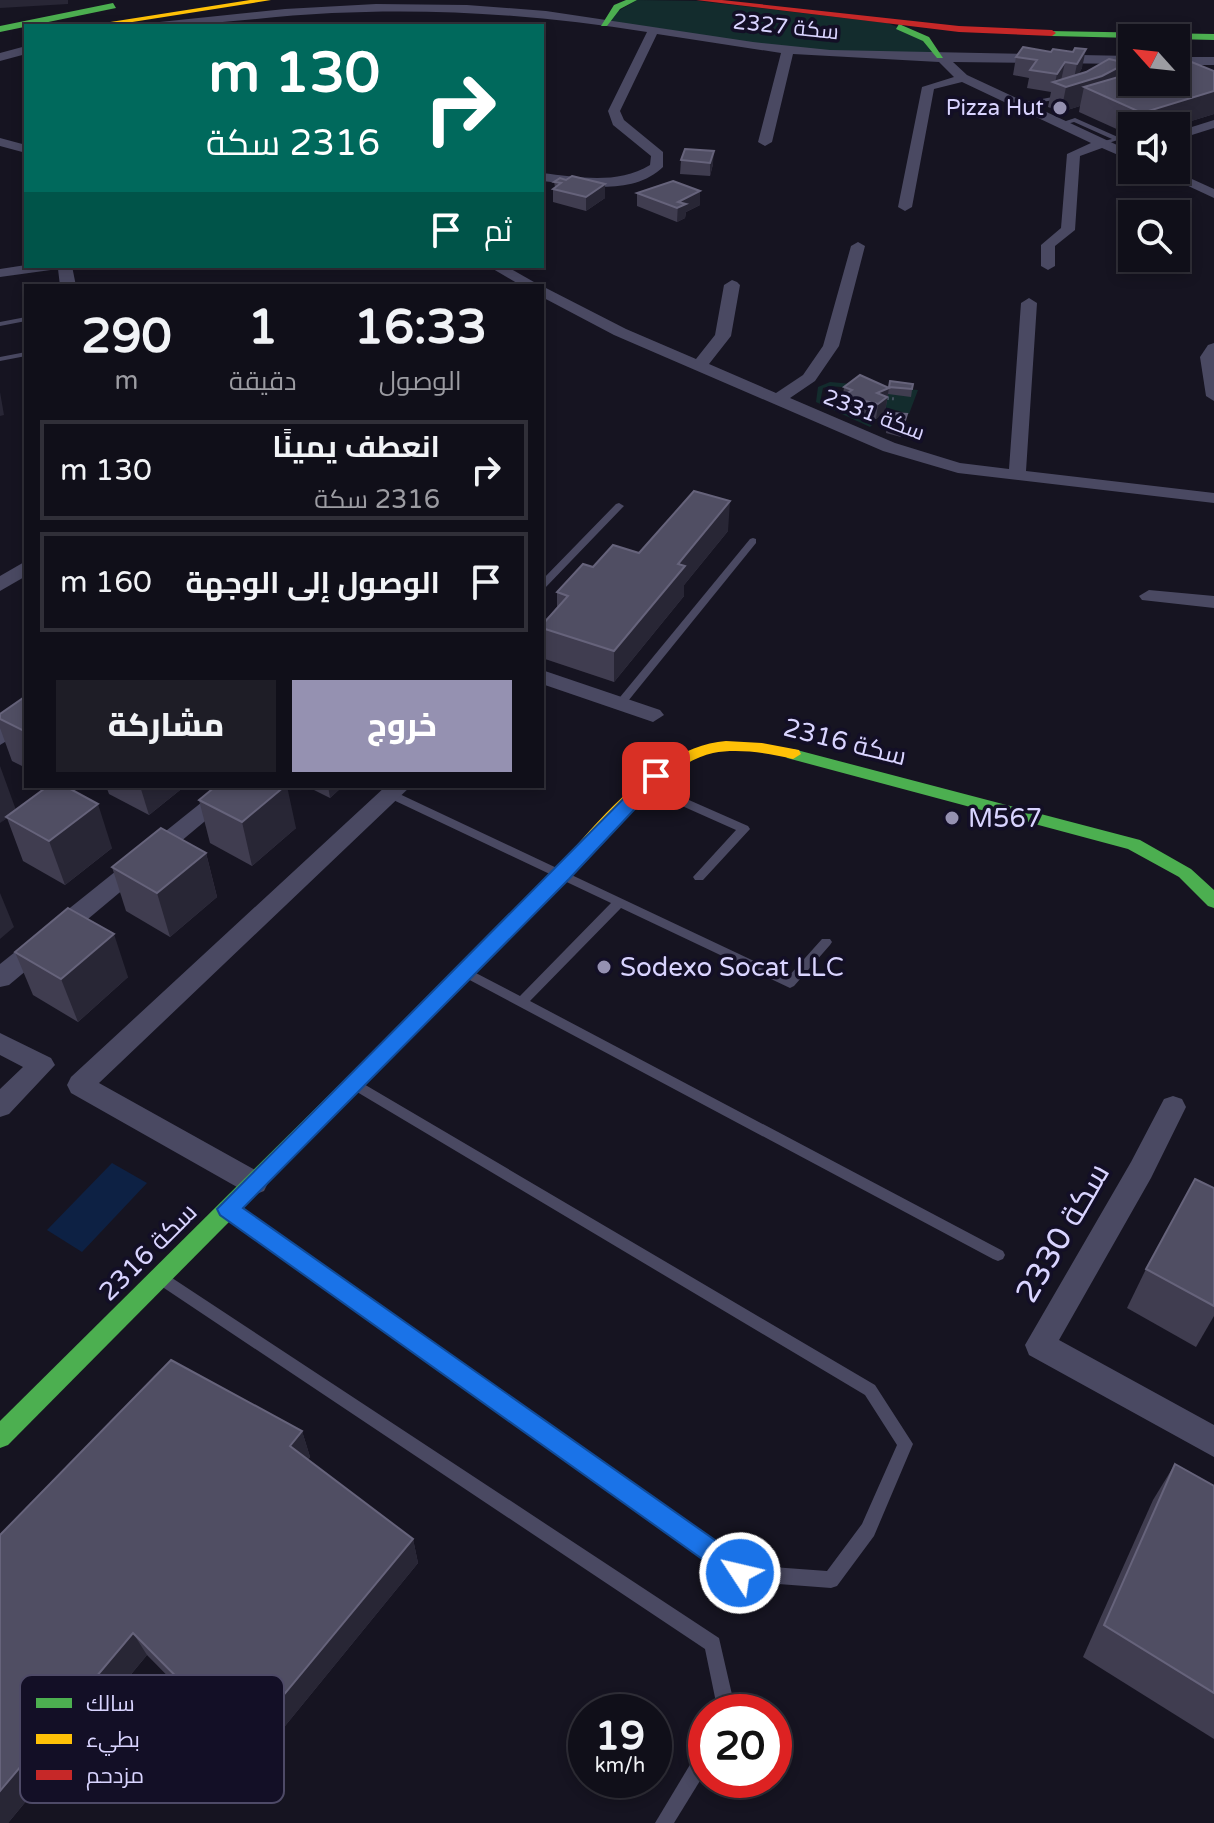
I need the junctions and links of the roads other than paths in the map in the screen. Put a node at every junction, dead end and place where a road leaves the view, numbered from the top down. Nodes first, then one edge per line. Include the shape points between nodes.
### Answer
1 (157, 0) edge
2 (229, 0) edge
3 (267, 0) edge
4 (598, 0) edge
5 (633, 0) edge
6 (700, 0) edge
7 (768, 0) edge
8 (788, 1) edge
9 (515, 11) junction
10 (0, 19) edge
11 (79, 21) edge
12 (595, 22) junction
13 (887, 23) junction
14 (55, 24) edge
15 (166, 24) edge
16 (510, 24) edge
17 (1214, 24) edge
18 (24, 28) edge
19 (0, 31) edge
20 (653, 31) junction
21 (1057, 34) junction
22 (24, 36) edge
23 (24, 37) edge
24 (1214, 37) edge
25 (0, 44) edge
26 (788, 50) junction
27 (24, 51) edge
28 (937, 53) junction
29 (0, 57) edge
30 (1118, 59) edge
31 (1214, 61) edge
32 (1190, 62) edge
33 (1190, 69) edge
34 (1199, 76) edge
35 (963, 78) junction
36 (1067, 95) edge
37 (1019, 104) junction
38 (1214, 124) edge
39 (1190, 132) edge
40 (0, 142) edge
41 (765, 142) dead end
42 (1102, 143) junction
43 (24, 148) edge
44 (1118, 149) edge
45 (544, 177) edge
46 (1190, 183) edge
47 (1214, 194) edge
48 (905, 207) dead end
49 (858, 246) dead end
50 (1048, 266) dead end
51 (39, 268) edge
52 (499, 268) edge
53 (0, 273) edge
54 (529, 284) edge
55 (732, 285) dead end
56 (544, 292) edge
57 (1029, 303) dead end
58 (24, 319) edge
59 (0, 324) edge
60 (1214, 348) edge
61 (24, 354) edge
62 (0, 359) edge
63 (699, 366) junction
64 (1214, 396) edge
65 (776, 400) junction
66 (1017, 476) junction
67 (1214, 498) edge
68 (619, 506) dead end
69 (753, 541) dead end
70 (24, 568) edge
71 (544, 584) edge
72 (0, 585) edge
73 (1149, 596) dead end
74 (1214, 602) edge
75 (544, 678) edge
76 (620, 704) junction
77 (653, 715) dead end
78 (24, 720) edge
79 (0, 738) edge
80 (648, 786) junction
81 (234, 788) edge
82 (395, 790) edge
83 (563, 874) junction
84 (699, 877) dead end
85 (1214, 901) edge
86 (620, 902) junction
87 (826, 942) dead end
88 (465, 972) junction
89 (0, 978) edge
90 (521, 1002) junction
91 (0, 1043) edge
92 (354, 1083) junction
93 (0, 1106) edge
94 (1173, 1107) dead end
95 (254, 1183) junction
96 (228, 1209) junction
97 (998, 1255) dead end
98 (160, 1277) junction
99 (0, 1437) edge
100 (1214, 1442) edge
101 (723, 1694) edge
102 (688, 1784) edge
103 (664, 1823) edge

1 - 11 main road
2 - 11 main road
3 - 11 main road
4 - 12 main road
5 - 12 main road
6 - 13 main road
7 - 8 main road
8 - 17 main road via 985,21
9 - 12 street, سكة 2327
9 - 15 street, سكة 2327 via 339,10
9 - 16 street
10 - 11 main road
11 - 14 main road
12 - 20 street, سكة 2327
13 - 21 main road
13 - 28 main road via 926,39
18 - 19 main road
19 - 22 main road
20 - 26 street, سكة 2327
20 - 45 street via 614,111 618,122 658,155 656,167 624,181
21 - 24 main road
21 - 28 main road via 957,34 938,40
23 - 25 main road
26 - 28 street, سكة 2327 via 914,58
26 - 41 street
27 - 29 street
28 - 30 street, سكة 2327
28 - 35 street
31 - 32 street
33 - 34 street
35 - 37 street
35 - 48 street via 928,87
36 - 37 lane
37 - 42 street
38 - 39 street
40 - 43 street
42 - 44 street
42 - 50 street via 1074,154 1068,230 1048,245
46 - 47 street
49 - 65 street via 831,346 809,378
51 - 53 street
52 - 54 street
55 - 63 street via 723,336
56 - 63 street, سكة 2331
57 - 66 street
58 - 59 lane
60 - 64 street via 1208,357
61 - 62 lane
63 - 65 street, سكة 2331
65 - 66 street, سكة 2331 via 889,447 958,468
66 - 67 street, سكة 2331
68 - 71 lane
69 - 76 lane
70 - 72 street
73 - 74 street
75 - 76 street
76 - 77 street
78 - 79 street
80 - 83 main road, 2316 سكة
80 - 84 lane via 744,829
80 - 85 main road, 2316 سكة via 656,776 706,749 770,748 1134,844 1185,873
81 - 89 street
82 - 83 lane
82 - 95 street via 80,1085
83 - 86 lane
83 - 88 main road, 2316 سكة
86 - 87 lane via 790,983
86 - 90 lane
88 - 90 lane
88 - 92 main road, 2316 سكة
90 - 97 lane
91 - 93 street via 42,1065
92 - 95 main road, 2316 سكة
92 - 96 lane via 870,1390 905,1444 868,1530 831,1580 740,1573
94 - 100 street, سكة 2330 via 1040,1345
95 - 96 main road, 2316 سكة
96 - 98 main road, 2316 سكة
98 - 99 main road, 2316 سكة
98 - 101 lane via 713,1644
102 - 103 lane

